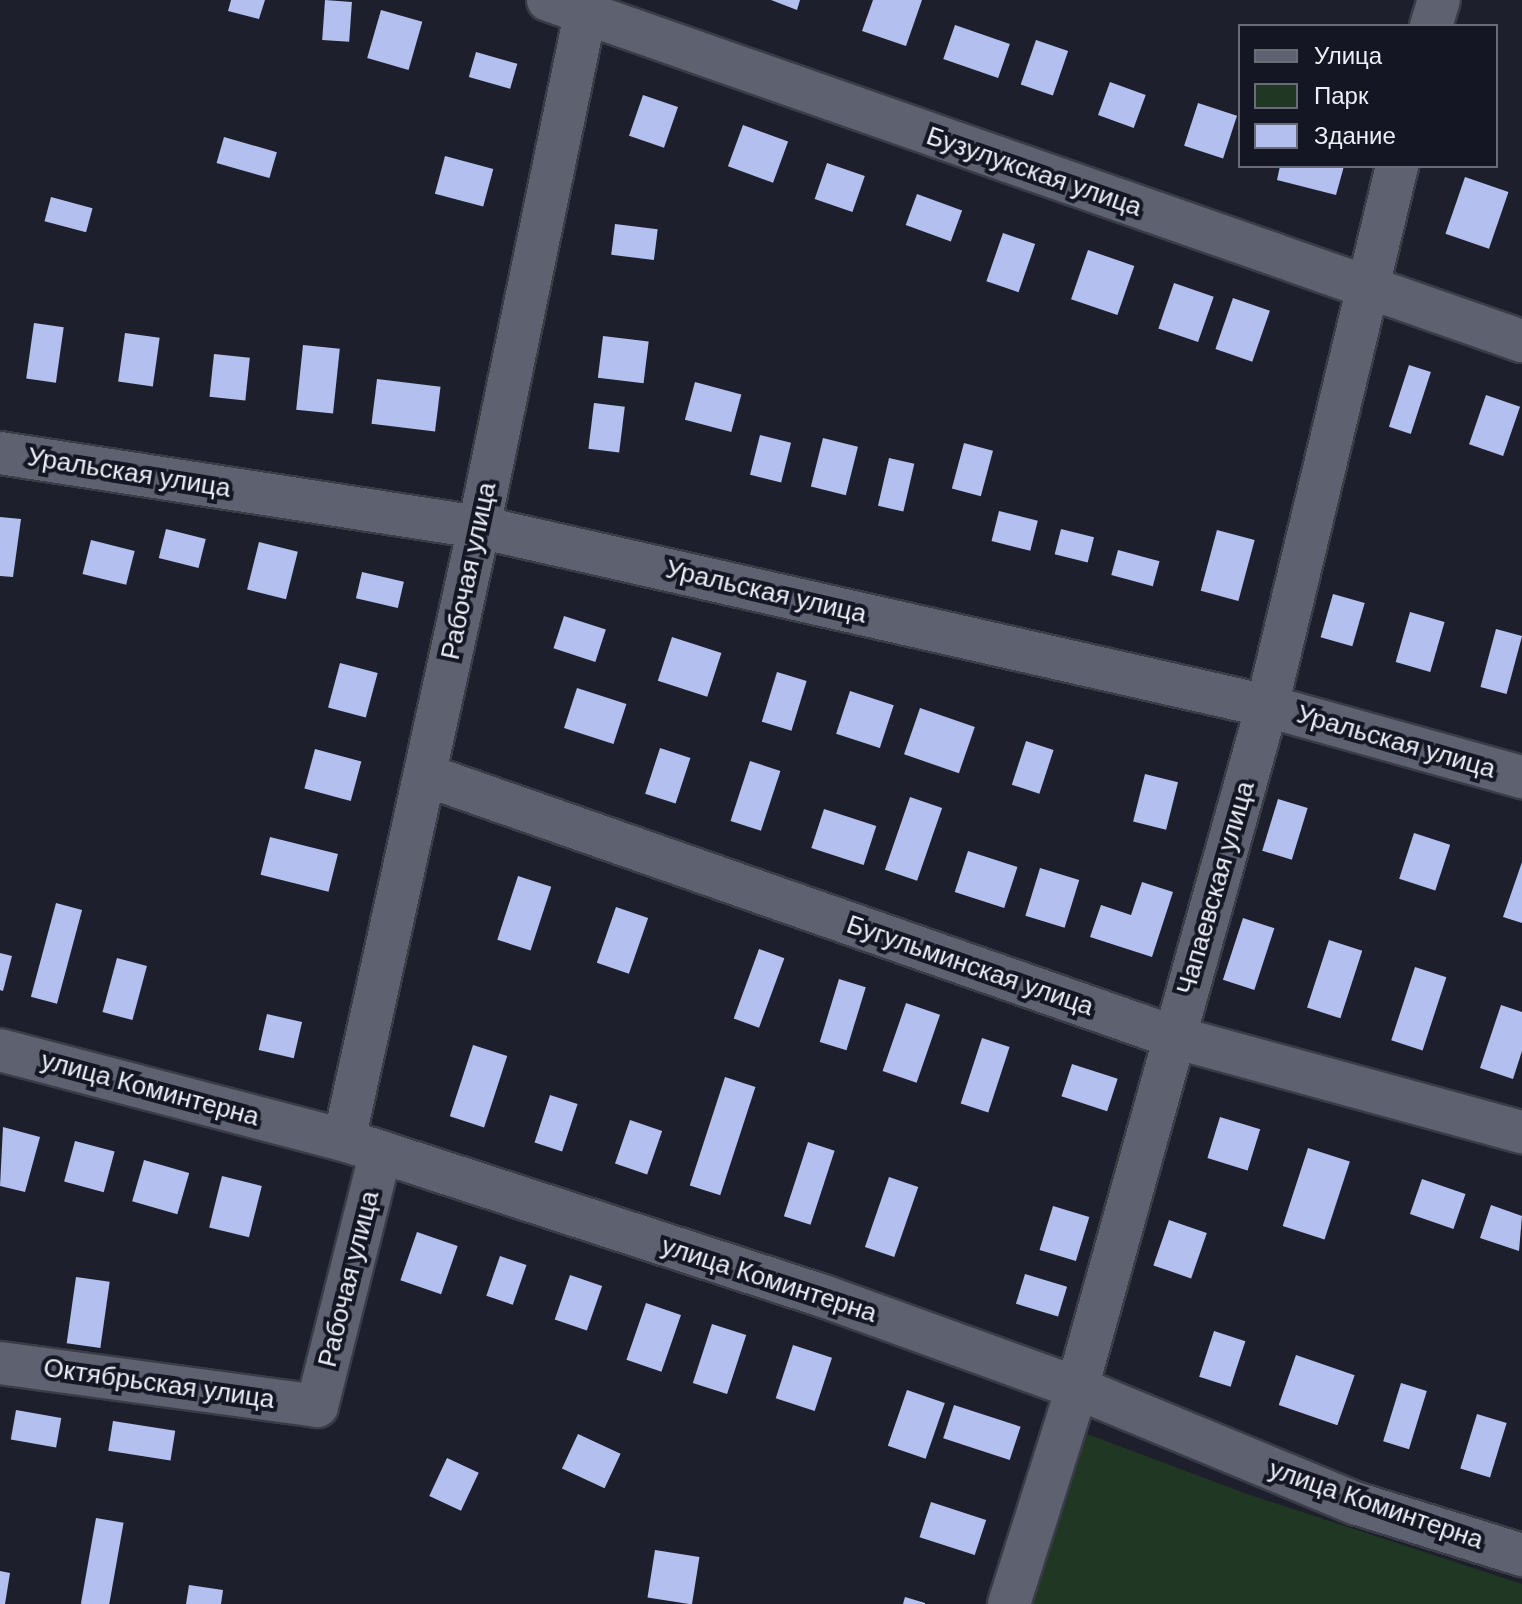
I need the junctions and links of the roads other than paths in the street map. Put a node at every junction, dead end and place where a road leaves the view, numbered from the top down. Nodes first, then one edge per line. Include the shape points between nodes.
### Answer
1 (1439, 0) edge
2 (574, 5) edge
3 (1432, 24) edge
4 (1397, 168) edge
5 (1368, 290) junction
6 (1522, 341) edge
7 (0, 453) edge
8 (479, 527) junction
9 (1267, 706) junction
10 (425, 775) junction
11 (1522, 777) edge
12 (1174, 1037) junction
13 (0, 1050) edge
14 (1522, 1132) edge
15 (363, 1146) junction
16 (0, 1363) edge
17 (1077, 1388) junction
18 (317, 1406) joint
19 (1522, 1555) edge
20 (1009, 1604) edge

1 - 3 street
2 - 5 street, Бузулукская улица
2 - 8 street, Рабочая улица
4 - 5 street, Чапаевская улица
5 - 6 street, Бузулукская улица
5 - 9 street, Чапаевская улица
7 - 8 street, Уральская улица
8 - 9 street, Уральская улица
8 - 10 street, Рабочая улица
9 - 11 street, Уральская улица
9 - 12 street, Чапаевская улица
10 - 12 street, Бугульминская улица
10 - 15 street, Рабочая улица
12 - 14 street, Бугульминская улица
12 - 17 street, Чапаевская улица
13 - 15 street, улица Коминтерна
15 - 17 street, улица Коминтерна via 823,1296
15 - 18 street, Рабочая улица
16 - 18 street, Октябрьская улица
17 - 19 street, улица Коминтерна via 1355,1503
17 - 20 street, Чапаевская улица

